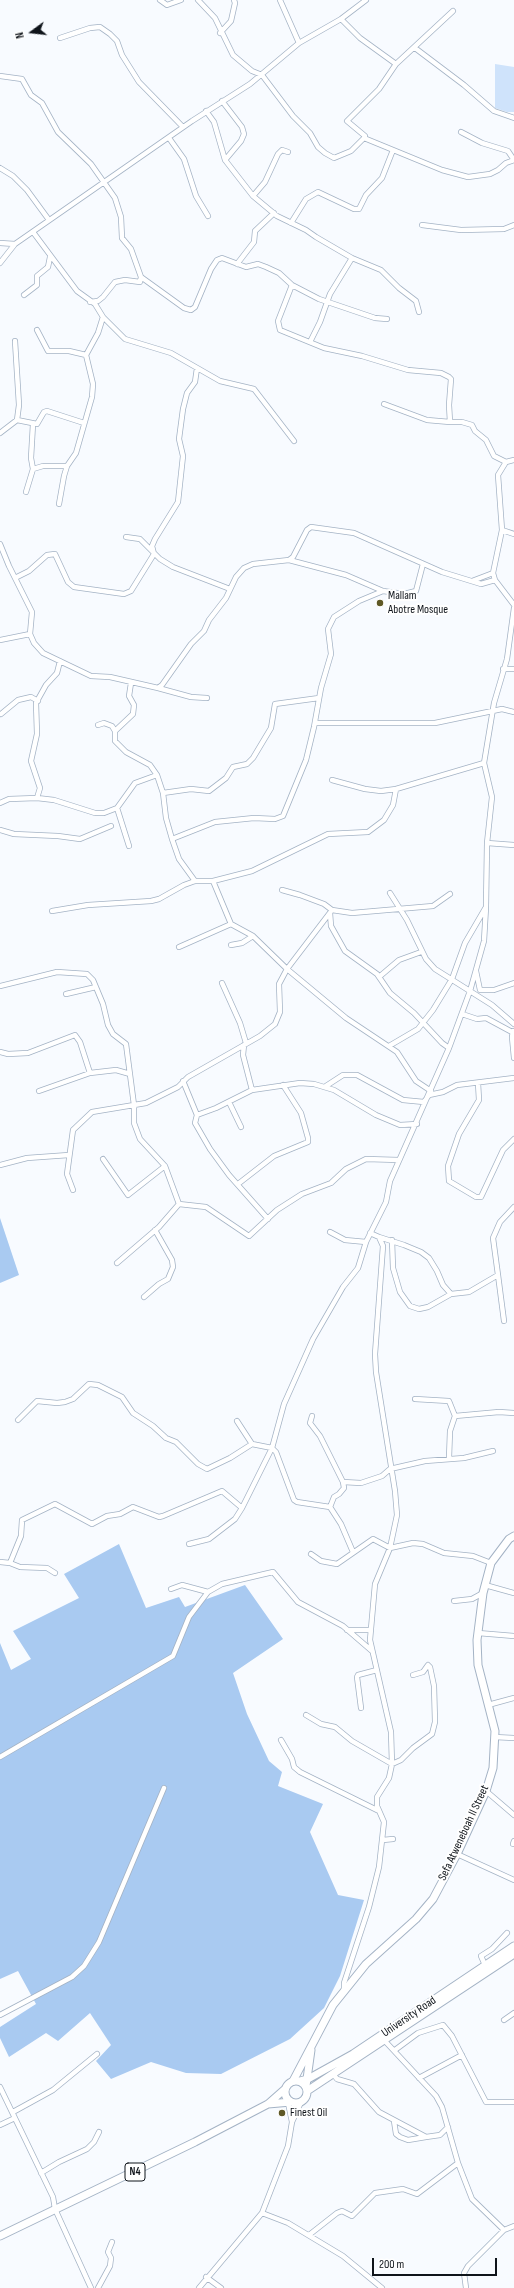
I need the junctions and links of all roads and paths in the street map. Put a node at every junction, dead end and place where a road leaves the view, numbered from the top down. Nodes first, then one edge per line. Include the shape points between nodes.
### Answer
1 (160, 0) edge
2 (181, 0) edge
3 (198, 0) edge
4 (234, 0) edge
5 (280, 0) edge
6 (366, 0) edge
7 (453, 11) dead end
8 (341, 19) junction
9 (220, 33) junction
10 (60, 38) dead end
11 (299, 43) junction
12 (415, 48) junction
13 (396, 64) junction
14 (262, 75) junction
15 (0, 76) edge
16 (222, 101) junction
17 (206, 111) junction
18 (514, 118) edge
19 (183, 127) junction
20 (461, 132) dead end
21 (169, 138) junction
22 (364, 138) junction
23 (393, 150) junction
24 (288, 152) dead end
25 (225, 160) junction
26 (514, 160) edge
27 (0, 168) edge
28 (104, 182) junction
29 (253, 196) junction
30 (274, 213) junction
31 (208, 216) dead end
32 (49, 220) junction
33 (291, 223) junction
34 (422, 225) dead end
35 (514, 225) edge
36 (33, 232) junction
37 (0, 243) edge
38 (14, 244) junction
39 (50, 257) junction
40 (352, 258) junction
41 (0, 263) edge
42 (237, 264) junction
43 (141, 276) junction
44 (292, 285) junction
45 (24, 295) dead end
46 (328, 301) junction
47 (90, 302) junction
48 (419, 312) dead end
49 (102, 318) junction
50 (388, 319) dead end
51 (37, 330) dead end
52 (15, 341) dead end
53 (310, 342) junction
54 (86, 355) junction
55 (198, 368) junction
56 (384, 404) dead end
57 (17, 420) junction
58 (450, 422) junction
59 (84, 423) junction
60 (33, 424) junction
61 (0, 433) edge
62 (294, 441) dead end
63 (514, 460) edge
64 (506, 462) junction
65 (67, 466) junction
66 (33, 469) junction
67 (26, 492) dead end
68 (59, 504) dead end
69 (502, 530) junction
70 (514, 534) edge
71 (126, 537) dead end
72 (0, 544) edge
73 (154, 554) junction
74 (289, 560) junction
75 (423, 564) junction
76 (493, 573) junction
77 (14, 578) junction
78 (494, 580) junction
79 (472, 581) junction
80 (230, 589) junction
81 (383, 591) junction
82 (514, 606) edge
83 (30, 634) junction
84 (0, 640) edge
85 (60, 661) junction
86 (503, 669) junction
87 (514, 669) edge
88 (132, 683) junction
89 (158, 688) junction
90 (207, 698) dead end
91 (319, 698) junction
92 (38, 701) junction
93 (493, 710) junction
94 (514, 712) edge
95 (1, 714) dead end
96 (315, 723) junction
97 (98, 725) dead end
98 (115, 731) junction
99 (484, 763) junction
100 (157, 775) junction
101 (332, 780) dead end
102 (396, 789) junction
103 (163, 793) junction
104 (37, 798) junction
105 (0, 803) edge
106 (117, 808) junction
107 (111, 826) dead end
108 (0, 830) edge
109 (172, 839) junction
110 (487, 843) junction
111 (514, 845) edge
112 (129, 846) dead end
113 (195, 881) junction
114 (213, 881) junction
115 (282, 890) dead end
116 (390, 892) dead end
117 (450, 894) dead end
118 (486, 907) junction
119 (400, 909) junction
120 (52, 911) dead end
121 (331, 912) junction
122 (231, 924) junction
123 (253, 936) junction
124 (231, 945) dead end
125 (179, 947) dead end
126 (421, 952) junction
127 (287, 969) junction
128 (476, 969) junction
129 (378, 977) junction
130 (452, 979) junction
131 (222, 983) dead end
132 (514, 983) edge
133 (0, 986) edge
134 (96, 987) junction
135 (470, 991) junction
136 (66, 994) dead end
137 (462, 1014) junction
138 (423, 1022) junction
139 (514, 1024) edge
140 (513, 1031) edge
141 (245, 1044) junction
142 (389, 1046) junction
143 (449, 1048) junction
144 (0, 1052) edge
145 (514, 1058) edge
146 (90, 1073) junction
147 (130, 1074) junction
148 (514, 1078) edge
149 (184, 1081) junction
150 (478, 1083) junction
151 (283, 1085) junction
152 (326, 1086) junction
153 (252, 1090) junction
154 (39, 1091) dead end
155 (430, 1093) junction
156 (229, 1102) junction
157 (134, 1105) junction
158 (198, 1115) junction
159 (417, 1124) junction
160 (241, 1127) dead end
161 (514, 1139) edge
162 (69, 1155) junction
163 (103, 1159) dead end
164 (399, 1160) junction
165 (0, 1165) edge
166 (165, 1166) junction
167 (238, 1184) junction
168 (73, 1190) dead end
169 (179, 1204) junction
170 (514, 1207) edge
171 (268, 1219) junction
172 (155, 1230) junction
173 (330, 1232) dead end
174 (370, 1232) junction
175 (379, 1237) junction
176 (392, 1240) junction
177 (366, 1242) junction
178 (117, 1263) dead end
179 (498, 1275) junction
180 (451, 1294) junction
181 (144, 1297) dead end
182 (504, 1321) dead end
183 (414, 1399) dead end
184 (514, 1413) edge
185 (312, 1416) dead end
186 (455, 1416) junction
187 (18, 1420) dead end
188 (237, 1421) dead end
189 (252, 1444) junction
190 (272, 1448) junction
191 (493, 1451) dead end
192 (449, 1458) junction
193 (390, 1469) junction
194 (343, 1482) junction
195 (330, 1507) junction
196 (242, 1508) junction
197 (514, 1536) edge
198 (189, 1544) dead end
199 (390, 1548) junction
200 (353, 1552) junction
201 (311, 1554) dead end
202 (0, 1562) edge
203 (10, 1563) junction
204 (491, 1563) junction
205 (55, 1573) dead end
206 (485, 1585) junction
207 (171, 1589) dead end
208 (208, 1592) junction
209 (483, 1593) junction
210 (514, 1593) edge
211 (454, 1601) dead end
212 (348, 1630) junction
213 (369, 1630) junction
214 (478, 1632) junction
215 (514, 1636) edge
216 (372, 1651) junction
217 (377, 1670) junction
218 (413, 1675) dead end
219 (514, 1698) edge
220 (488, 1705) junction
221 (360, 1708) dead end
222 (306, 1716) dead end
223 (494, 1736) junction
224 (514, 1738) edge
225 (281, 1740) dead end
226 (0, 1757) edge
227 (392, 1764) junction
228 (164, 1788) dead end
229 (486, 1791) junction
230 (379, 1811) junction
231 (514, 1815) edge
232 (392, 1839) dead end
233 (383, 1840) junction
234 (457, 1854) junction
235 (514, 1880) edge
236 (507, 1933) dead end
237 (514, 1946) edge
238 (513, 1958) edge
239 (485, 1965) junction
240 (344, 1990) junction
241 (514, 2013) edge
242 (0, 2014) edge
243 (504, 2020) dead end
244 (384, 2040) junction
245 (310, 2048) junction
246 (395, 2050) junction
247 (97, 2054) dead end
248 (462, 2056) junction
249 (333, 2074) junction
250 (419, 2078) junction
251 (303, 2083) junction
252 (0, 2087) edge
253 (285, 2089) junction
254 (288, 2101) junction
255 (301, 2102) junction
256 (514, 2102) edge
257 (268, 2104) junction
258 (13, 2112) junction
259 (15, 2118) junction
260 (394, 2121) junction
261 (292, 2122) junction
262 (0, 2125) edge
263 (448, 2127) junction
264 (99, 2132) dead end
265 (426, 2137) junction
266 (458, 2162) junction
267 (41, 2173) junction
268 (55, 2210) junction
269 (262, 2213) junction
270 (514, 2226) edge
271 (504, 2230) junction
272 (309, 2235) junction
273 (0, 2236) edge
274 (112, 2242) dead end
275 (206, 2278) junction
276 (91, 2288) edge
277 (98, 2288) edge
278 (199, 2288) edge
279 (221, 2288) edge
280 (382, 2288) edge
281 (466, 2288) edge

1 - 2 street via 167,5
3 - 9 street via 215,18
4 - 9 street via 231,21
5 - 11 street
6 - 8 street
7 - 12 street
8 - 11 street
8 - 13 street via 360,38
9 - 14 street via 234,55 252,71
10 - 19 street via 100,27 110,34 117,41 122,56 139,82
11 - 14 street
12 - 13 street
12 - 18 street via 494,111
13 - 22 street via 379,89 347,121 365,136
14 - 16 street
14 - 22 street via 325,153 334,158 352,151
15 - 28 street via 22,79 31,95 42,103 58,132
16 - 17 street
16 - 25 street via 242,127 244,134 242,142
17 - 19 street
17 - 25 street via 214,122
19 - 21 street
20 - 26 street via 482,143 508,151
21 - 28 street
21 - 31 street via 184,158 196,196
22 - 23 street
23 - 26 street via 442,170 468,177 490,174 506,162
23 - 33 street via 382,178 366,195 359,209 318,192 306,199
24 - 29 street via 282,150 278,154 265,182
25 - 29 street
27 - 32 street via 13,176 27,190
28 - 32 street
28 - 43 street via 115,198 122,217 122,238 131,249
29 - 30 street
30 - 33 street
30 - 42 street via 255,231 254,242
32 - 36 street
33 - 40 street
34 - 35 street via 461,230 504,229
36 - 38 street
36 - 39 street
37 - 38 street
38 - 41 street
39 - 45 street via 48,267 37,276 37,285
39 - 47 street via 77,292
40 - 46 street
40 - 48 street via 381,270 416,301
42 - 43 street via 222,258 216,260 195,307 191,310 164,295
42 - 44 street via 246,267 258,264 266,267 279,273
43 - 47 street via 140,282 116,282 98,301
44 - 46 street
44 - 53 street via 278,326 280,330
46 - 50 street via 375,318
46 - 53 street
47 - 49 street via 99,309
49 - 54 street via 98,333
49 - 55 street via 125,339 171,353
51 - 54 street via 48,351 69,350
52 - 57 street via 19,406
53 - 58 street via 408,370 441,373 449,377
54 - 59 street via 93,384
55 - 62 street via 220,381 254,389
55 - 73 street via 183,409 179,439 183,456 178,502 155,539 152,546
56 - 58 street via 427,420
57 - 60 street
57 - 61 street
58 - 64 street via 472,424 475,431 486,440 494,456
59 - 60 street via 46,411 40,422
59 - 65 street via 76,453
60 - 66 street
63 - 64 street
64 - 69 street via 498,475
65 - 66 street via 43,466
65 - 68 street
66 - 67 street
69 - 70 street
69 - 76 street
71 - 73 street via 140,539
72 - 77 street
73 - 77 street via 131,591 124,594 74,587 68,582 55,554 47,555 29,571
73 - 80 street via 173,567 213,580
74 - 75 street via 299,548 307,530 311,527 322,527 354,533
74 - 80 street via 253,564 244,568
74 - 81 street via 346,575
75 - 79 street
75 - 81 street via 416,591 404,594
76 - 78 street
76 - 79 street
77 - 83 street via 32,612
78 - 79 street via 481,584
78 - 82 street
80 - 89 street via 204,631
81 - 91 street via 359,601 334,617 328,629 331,654
82 - 86 street
83 - 84 street
83 - 85 street via 43,653
85 - 88 street via 91,676 110,677
85 - 92 street via 57,674 46,685
86 - 87 street
86 - 93 street
88 - 89 street via 140,682
88 - 98 street via 130,696 134,705 133,714
89 - 90 street via 191,697
91 - 96 street
91 - 103 street via 275,704 271,728 253,758 247,764 233,767 226,778 209,791 191,789
92 - 95 street via 31,697 18,700
92 - 104 street via 37,734 31,762 40,788
93 - 94 street
93 - 96 street via 480,715 435,723
93 - 99 street
96 - 109 street via 306,760 280,819 231,819 206,825 196,832
97 - 98 street via 104,723 112,726
98 - 100 street via 115,741 126,752 150,765
99 - 102 street
99 - 110 street via 492,798
100 - 103 street
100 - 106 street via 135,783
101 - 102 street via 373,790
102 - 114 street via 392,805 384,820 373,830 328,834 252,871
103 - 109 street
104 - 105 street via 14,798
104 - 106 street via 54,800 95,813
106 - 112 street
107 - 108 street via 80,839 14,834
109 - 113 street via 179,859
110 - 111 street
110 - 118 street
113 - 114 street
113 - 120 street via 151,901 88,905
114 - 122 street
115 - 121 street via 324,904
116 - 119 street
117 - 119 street via 433,906
118 - 128 street via 484,941
118 - 130 street via 465,943
119 - 121 street
119 - 126 street
121 - 127 street
121 - 129 street via 330,926 345,950
122 - 123 street
122 - 125 street
123 - 124 street via 242,943
123 - 127 street
126 - 129 street via 399,960
126 - 130 street via 435,969
127 - 141 street via 279,984 280,1012 275,1024
127 - 142 street via 346,1018
128 - 132 street via 480,990 494,990
128 - 135 street
129 - 138 street via 390,993
130 - 135 street
130 - 138 street via 444,995
131 - 141 street via 240,1022
133 - 134 street via 57,972 87,974
134 - 136 street
134 - 147 street via 108,1025 113,1034 126,1044
135 - 137 street
135 - 139 street via 492,1004
137 - 140 street via 477,1019 486,1018
137 - 143 street
138 - 142 street via 416,1030
138 - 143 street
140 - 145 street
141 - 149 street
141 - 153 street via 242,1055
142 - 155 street via 403,1059 416,1081
143 - 155 street
144 - 146 street via 28,1053 75,1035 80,1042
146 - 147 street via 116,1070
146 - 154 street
147 - 157 street
148 - 150 street
149 - 157 street via 178,1087 146,1103
149 - 158 street
150 - 155 street via 457,1085 443,1092
150 - 161 street via 479,1100 459,1134 448,1166 449,1181 476,1197 481,1197 503,1150
151 - 152 street via 300,1083
151 - 153 street
151 - 167 street via 301,1114 308,1142 274,1156
152 - 155 street via 343,1075 356,1075 402,1100 424,1102
152 - 159 street via 382,1118 400,1125
153 - 156 street
155 - 159 street
156 - 158 street
156 - 160 street
157 - 162 street via 92,1112 73,1130
157 - 166 street via 134,1123 140,1139
158 - 167 street via 195,1123 210,1149
159 - 164 street
162 - 165 street via 27,1158
162 - 168 street via 67,1174
163 - 166 street via 128,1195
164 - 171 street via 366,1159 346,1169 331,1183 302,1194
164 - 174 street via 390,1181 386,1202
166 - 169 street
167 - 171 street
169 - 171 street via 206,1207 246,1235
169 - 172 street
170 - 179 street via 500,1222 493,1238
172 - 178 street
172 - 181 street via 172,1260 173,1267 168,1279
173 - 177 street via 345,1240
174 - 175 street
174 - 177 street
175 - 176 street
175 - 193 street via 383,1246 383,1256 375,1360
176 - 180 street via 428,1258
176 - 180 street via 395,1278 400,1292 410,1306 419,1309 428,1307
177 - 190 street via 358,1268 343,1288 304,1358 284,1404
179 - 180 street via 469,1292
179 - 182 street
183 - 186 street via 449,1401
184 - 186 street
185 - 194 street via 310,1423 320,1436
186 - 192 street via 450,1431
187 - 189 street via 37,1401 65,1402 73,1399 89,1384 98,1385 122,1397 133,1413 166,1438 176,1442 198,1464 208,1469
188 - 189 street
189 - 190 street
190 - 195 street via 294,1500
190 - 196 street
191 - 192 street via 464,1458
192 - 193 street
193 - 194 street via 382,1476 361,1483
193 - 199 street via 396,1515
194 - 195 street via 344,1488 334,1497
195 - 200 street via 341,1524
196 - 198 street via 235,1519 209,1539
196 - 203 street via 222,1491 164,1516 159,1517 133,1507 92,1524 55,1504 22,1520 21,1536
197 - 204 main road, Sefa Atweneboah II Street
199 - 200 street via 373,1539
199 - 204 street via 413,1543 423,1544 444,1553 473,1556
199 - 213 street via 375,1584
200 - 201 street via 343,1562 333,1564 321,1561
202 - 203 street
203 - 205 street via 20,1567 47,1568
204 - 206 main road, Sefa Atweneboah II Street
206 - 209 main road, Sefa Atweneboah II Street
206 - 210 street
207 - 208 street via 182,1585
208 - 212 street via 222,1584 273,1572 298,1602
208 - 226 street via 189,1617 173,1656
209 - 211 street via 470,1600
209 - 214 main road, Sefa Atweneboah II Street
212 - 213 street
212 - 216 street
213 - 216 street
214 - 215 street
214 - 220 main road, Sefa Atweneboah II Street via 478,1665
216 - 217 street
217 - 221 street via 357,1676
217 - 227 street via 391,1732
218 - 227 street via 423,1672 428,1665 430,1667 434,1686 435,1722 432,1734 401,1760
219 - 220 street
220 - 223 main road, Sefa Atweneboah II Street
222 - 227 street via 321,1724 335,1727 352,1741
223 - 224 street
223 - 229 main road, Sefa Atweneboah II Street via 493,1768
225 - 230 street via 294,1768
227 - 230 street via 388,1778 377,1797
228 - 242 street via 99,1942 84,1966 72,1977
229 - 231 street
229 - 234 main road, Sefa Atweneboah II Street
230 - 233 street via 384,1822
232 - 233 street
233 - 240 street via 369,1907 344,1983
234 - 235 street
234 - 240 main road, Sefa Atweneboah II Street via 425,1908 406,1929 366,1964
236 - 239 street via 492,1949 481,1956
237 - 239 main road, University Road / N4
238 - 244 main road, University Road / N4
239 - 251 main road, University Road / N4 via 353,2054
240 - 245 main road, Sefa Atweneboah II Street via 325,2018
241 - 243 street
244 - 246 street
244 - 249 main road, University Road / N4
245 - 251 main road, Sefa Atweneboah II Street
245 - 251 main road, Sefa Atweneboah II Street
246 - 248 street via 418,2033 439,2024 446,2026
246 - 250 street
247 - 258 street via 53,2090
248 - 250 street
248 - 256 street via 486,2102
249 - 251 main road, University Road / N4
249 - 260 street via 337,2079 354,2084 379,2112
250 - 263 street via 436,2096
251 - 253 main road, N4
251 - 255 main road, N4 via 305,2098
252 - 258 street
253 - 254 main road
253 - 257 main road, N4
254 - 255 main road, N4
254 - 257 main road, N4
254 - 261 street
255 - 261 street
257 - 268 main road, N4
258 - 259 street
259 - 262 street
259 - 267 street
260 - 265 street
260 - 265 street via 396,2134 400,2137 408,2140
261 - 269 street via 288,2146
263 - 265 street via 440,2135
263 - 266 street
264 - 267 street via 87,2149
266 - 271 street via 472,2199
266 - 272 street via 417,2194 403,2189 375,2192 352,2216 342,2211 337,2213
267 - 268 street via 53,2197
268 - 273 main road, N4
268 - 276 street
269 - 272 street
269 - 275 street
270 - 271 street
271 - 281 street via 468,2266 464,2273
272 - 280 street via 343,2256
274 - 277 street via 108,2252 111,2258 110,2266
275 - 278 street
275 - 279 street

